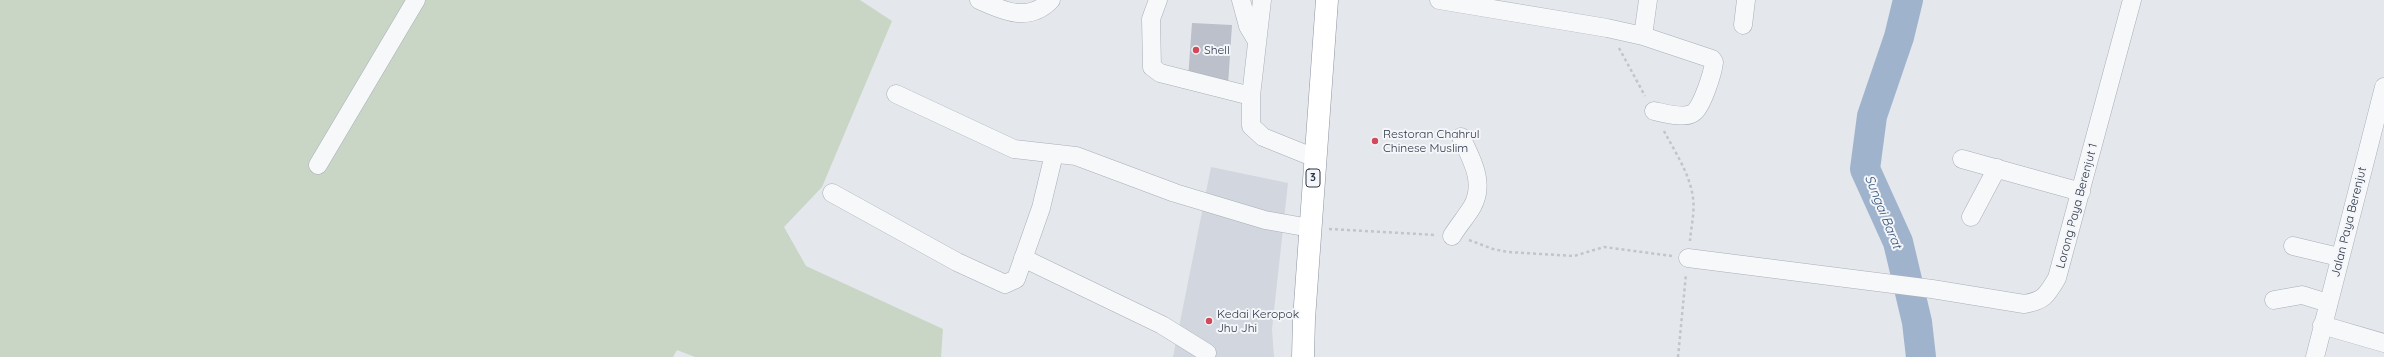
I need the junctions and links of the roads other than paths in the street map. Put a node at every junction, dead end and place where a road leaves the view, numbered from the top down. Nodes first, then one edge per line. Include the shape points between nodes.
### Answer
1 (416, 0) edge
2 (978, 0) edge
3 (1051, 0) edge
4 (1158, 0) edge
5 (1241, 0) edge
6 (1262, 0) edge
7 (1327, 0) edge
8 (1439, 0) edge
9 (1648, 0) edge
10 (1746, 0) edge
11 (2132, 0) edge
12 (1743, 25) dead end
13 (1643, 36) junction
14 (1257, 42) junction
15 (2384, 87) edge
16 (896, 94) dead end
17 (1251, 96) junction
18 (1654, 111) road end
19 (2380, 119) edge
20 (1461, 137) dead end
21 (1054, 154) junction
22 (1315, 158) junction
23 (1962, 158) dead end
24 (318, 165) dead end
25 (1997, 168) junction
26 (2081, 192) junction
27 (832, 193) dead end
28 (1972, 217) dead end
29 (1310, 228) junction
30 (1452, 236) road end
31 (2293, 246) dead end
32 (2339, 257) junction
33 (1023, 258) junction
34 (1688, 258) road end
35 (2274, 300) dead end
36 (2328, 303) junction
37 (2322, 326) junction
38 (2384, 344) edge
39 (1207, 353) dead end
40 (1304, 357) edge
41 (2315, 357) edge

1 - 24 street
2 - 3 street via 1005,12 1017,14 1030,13
4 - 17 street via 1151,19 1152,67 1160,73
5 - 14 street via 1248,26
6 - 14 street
7 - 22 highway, 3
8 - 13 street
9 - 13 street
10 - 12 street
11 - 26 street, Lorong Paya Berenjut 1
13 - 18 street via 1712,59 1714,62 1700,106 1694,113 1685,115
14 - 17 street
15 - 19 street, Jalan Paya Berenjut
16 - 21 street via 1014,149
17 - 22 street via 1250,121 1256,131 1263,137
19 - 32 street, Jalan Paya Berenjut
20 - 30 street via 1478,179 1475,199
21 - 29 street via 1076,156 1175,193 1265,220
21 - 33 street via 1041,208
22 - 29 highway, 3
23 - 25 street
25 - 26 street
25 - 28 street
26 - 34 street, Lorong Paya Berenjut 1 via 2057,278 2048,294 2038,302 2024,304 1932,289
27 - 33 street via 957,262 1005,284 1016,279
29 - 40 highway, 3
31 - 32 street
32 - 36 street, Jalan Paya Berenjut
33 - 39 street via 1162,325
35 - 36 street via 2302,295
36 - 37 street, Jalan Paya Berenjut
37 - 38 street
37 - 41 street, Jalan Paya Berenjut

